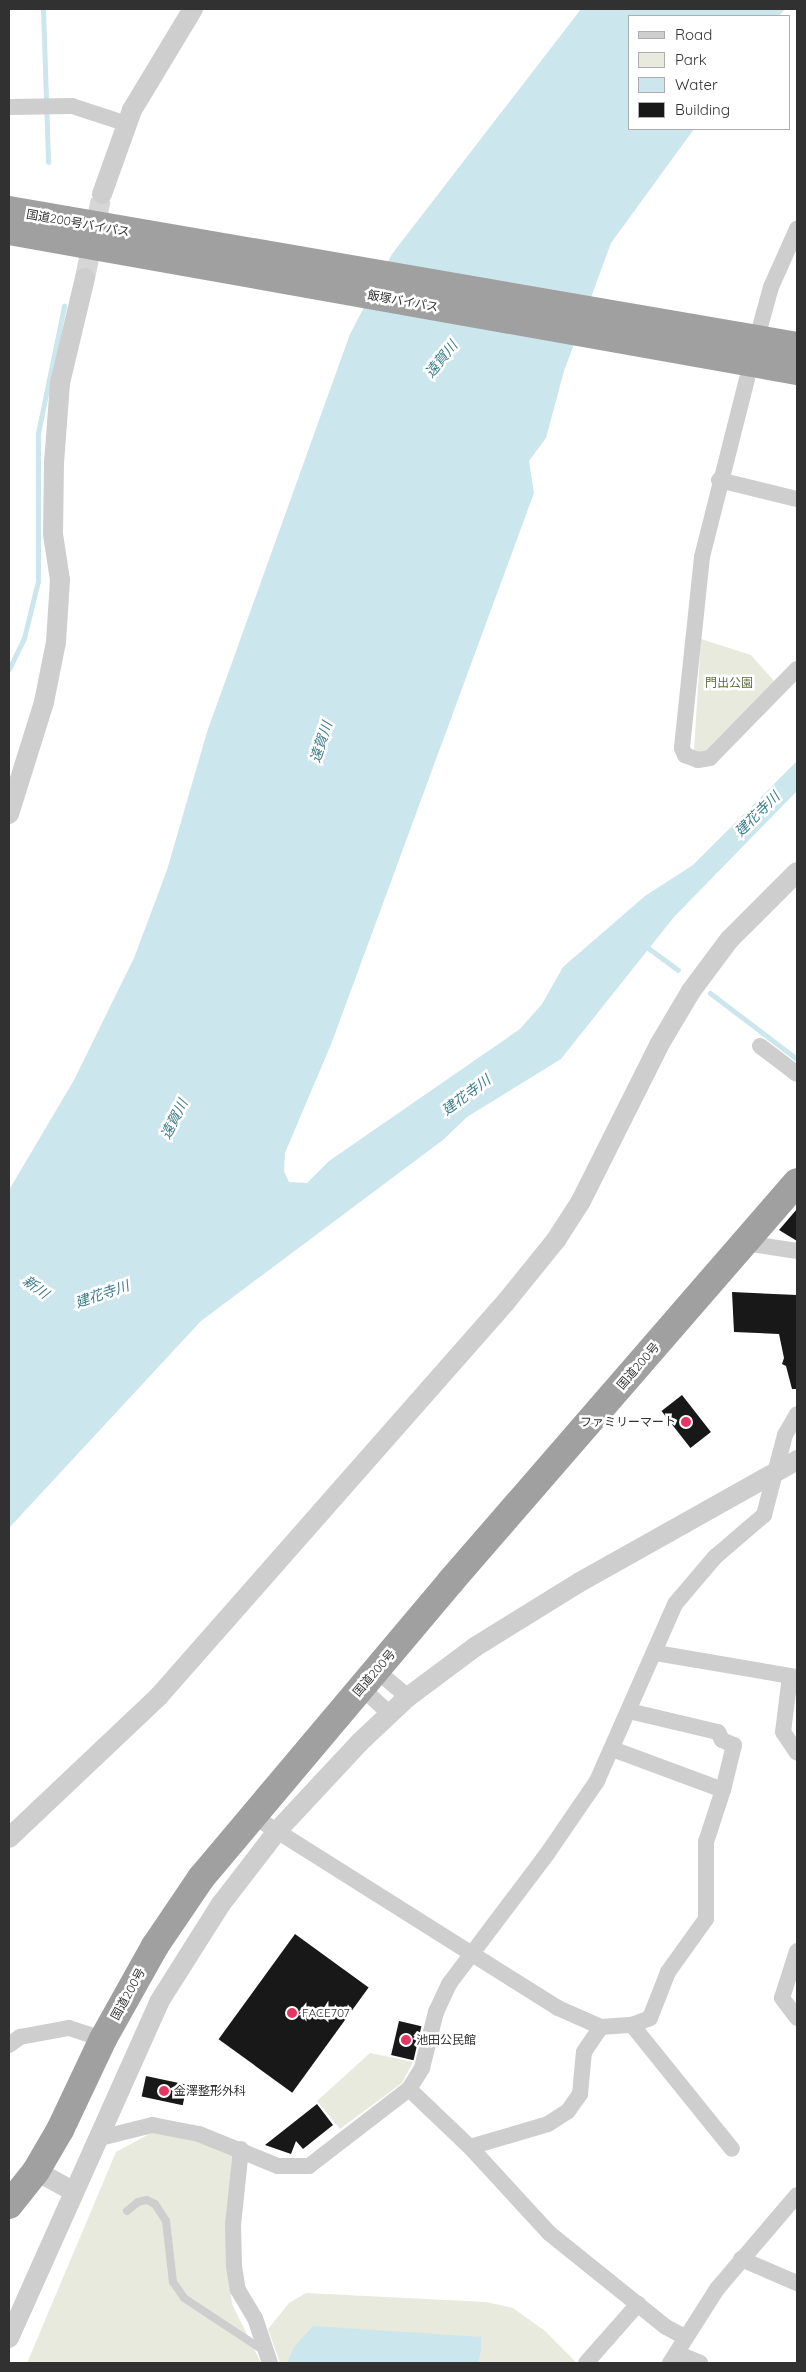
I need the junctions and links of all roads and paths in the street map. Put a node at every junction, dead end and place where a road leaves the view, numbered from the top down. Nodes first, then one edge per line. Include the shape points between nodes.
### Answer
1 (193, 9) edge
2 (9, 107) edge
3 (127, 124) junction
4 (9, 191) edge
5 (102, 194) tunnel mouth
6 (9, 210) edge
7 (797, 229) edge
8 (9, 231) edge
9 (143, 245) junction
10 (9, 250) edge
11 (85, 278) tunnel mouth
12 (760, 327) dead end
13 (713, 345) junction
14 (797, 346) edge
15 (797, 371) edge
16 (747, 379) dead end
17 (719, 480) junction
18 (797, 499) edge
19 (797, 669) edge
20 (9, 814) edge
21 (797, 872) edge
22 (760, 1046) dead end
23 (797, 1074) edge
24 (797, 1182) edge
25 (745, 1243) junction
26 (797, 1252) edge
27 (797, 1414) edge
28 (797, 1460) edge
29 (774, 1471) junction
30 (656, 1653) junction
31 (794, 1676) edge
32 (369, 1680) junction
33 (408, 1697) junction
34 (629, 1711) junction
35 (390, 1714) junction
36 (612, 1749) junction
37 (797, 1753) edge
38 (723, 1790) junction
39 (253, 1816) junction
40 (278, 1830) junction
41 (9, 1838) edge
42 (797, 1951) edge
43 (470, 1956) junction
44 (797, 2018) edge
45 (632, 2025) junction
46 (601, 2027) junction
47 (103, 2039) junction
48 (9, 2045) edge
49 (409, 2089) junction
50 (96, 2139) junction
51 (470, 2147) junction
52 (241, 2149) junction
53 (732, 2149) dead end
54 (36, 2171) junction
55 (73, 2191) junction
56 (797, 2195) edge
57 (9, 2204) edge
58 (127, 2211) dead end
59 (742, 2259) junction
60 (797, 2283) edge
61 (638, 2304) junction
62 (685, 2337) junction
63 (9, 2338) edge
64 (267, 2357) edge
65 (674, 2358) edge
66 (586, 2363) edge
67 (700, 2363) edge

1 - 3 street via 132,110
2 - 3 street via 72,106
3 - 5 street
4 - 9 highway
6 - 9 highway, 国道200号バイパス
7 - 12 street via 771,287
8 - 9 highway, 飯塚バイパス
9 - 10 highway
9 - 13 highway, 飯塚バイパス
11 - 20 street via 60,383 54,463 53,534 60,580 56,642 42,711
13 - 14 highway, 飯塚バイパス
13 - 15 highway, 飯塚バイパス
16 - 17 street
17 - 18 street
17 - 19 street via 702,557 682,748 686,755 698,760 710,758
21 - 41 street via 729,940 691,991 659,1045 581,1201 556,1240 159,1696
22 - 23 street
24 - 25 highway, 国道200号
25 - 26 street
25 - 32 highway, 国道200号
27 - 29 street via 784,1435
28 - 29 street
29 - 30 street via 764,1515 714,1558 675,1604
29 - 33 street via 475,1647
30 - 31 street
30 - 34 street
31 - 37 street via 783,1732
32 - 33 street
32 - 35 street
32 - 39 highway, 国道200号
33 - 35 street
34 - 36 street
34 - 38 street via 718,1732 722,1740 734,1745
35 - 40 street
36 - 38 street
36 - 43 street via 597,1781 547,1854
38 - 45 street via 706,1842 706,1919 668,1972 650,2018
39 - 40 street
39 - 47 highway, 国道200号 via 202,1878 155,1946
40 - 43 street
40 - 50 street via 221,1904 159,2002
42 - 44 street via 782,1998
43 - 46 street via 558,2008
43 - 49 street via 449,1984 436,2012 422,2068
45 - 46 street
45 - 53 street
46 - 51 street via 584,2052 580,2094 568,2111 548,2124
47 - 48 street via 68,2028 20,2037
47 - 54 highway, 国道200号 via 60,2130
49 - 51 street
49 - 52 street via 309,2166 278,2166
50 - 52 street via 152,2125 199,2134
50 - 55 street
51 - 61 street via 549,2233
52 - 64 street via 233,2225 234,2266 238,2290 255,2318
54 - 55 street
54 - 57 highway, 国道200号
55 - 63 street
56 - 59 street
58 - 64 lane via 138,2202 147,2200 155,2204 166,2221 173,2282 184,2298
59 - 60 street
59 - 62 street
61 - 62 street
61 - 66 street
62 - 65 street
65 - 67 street

